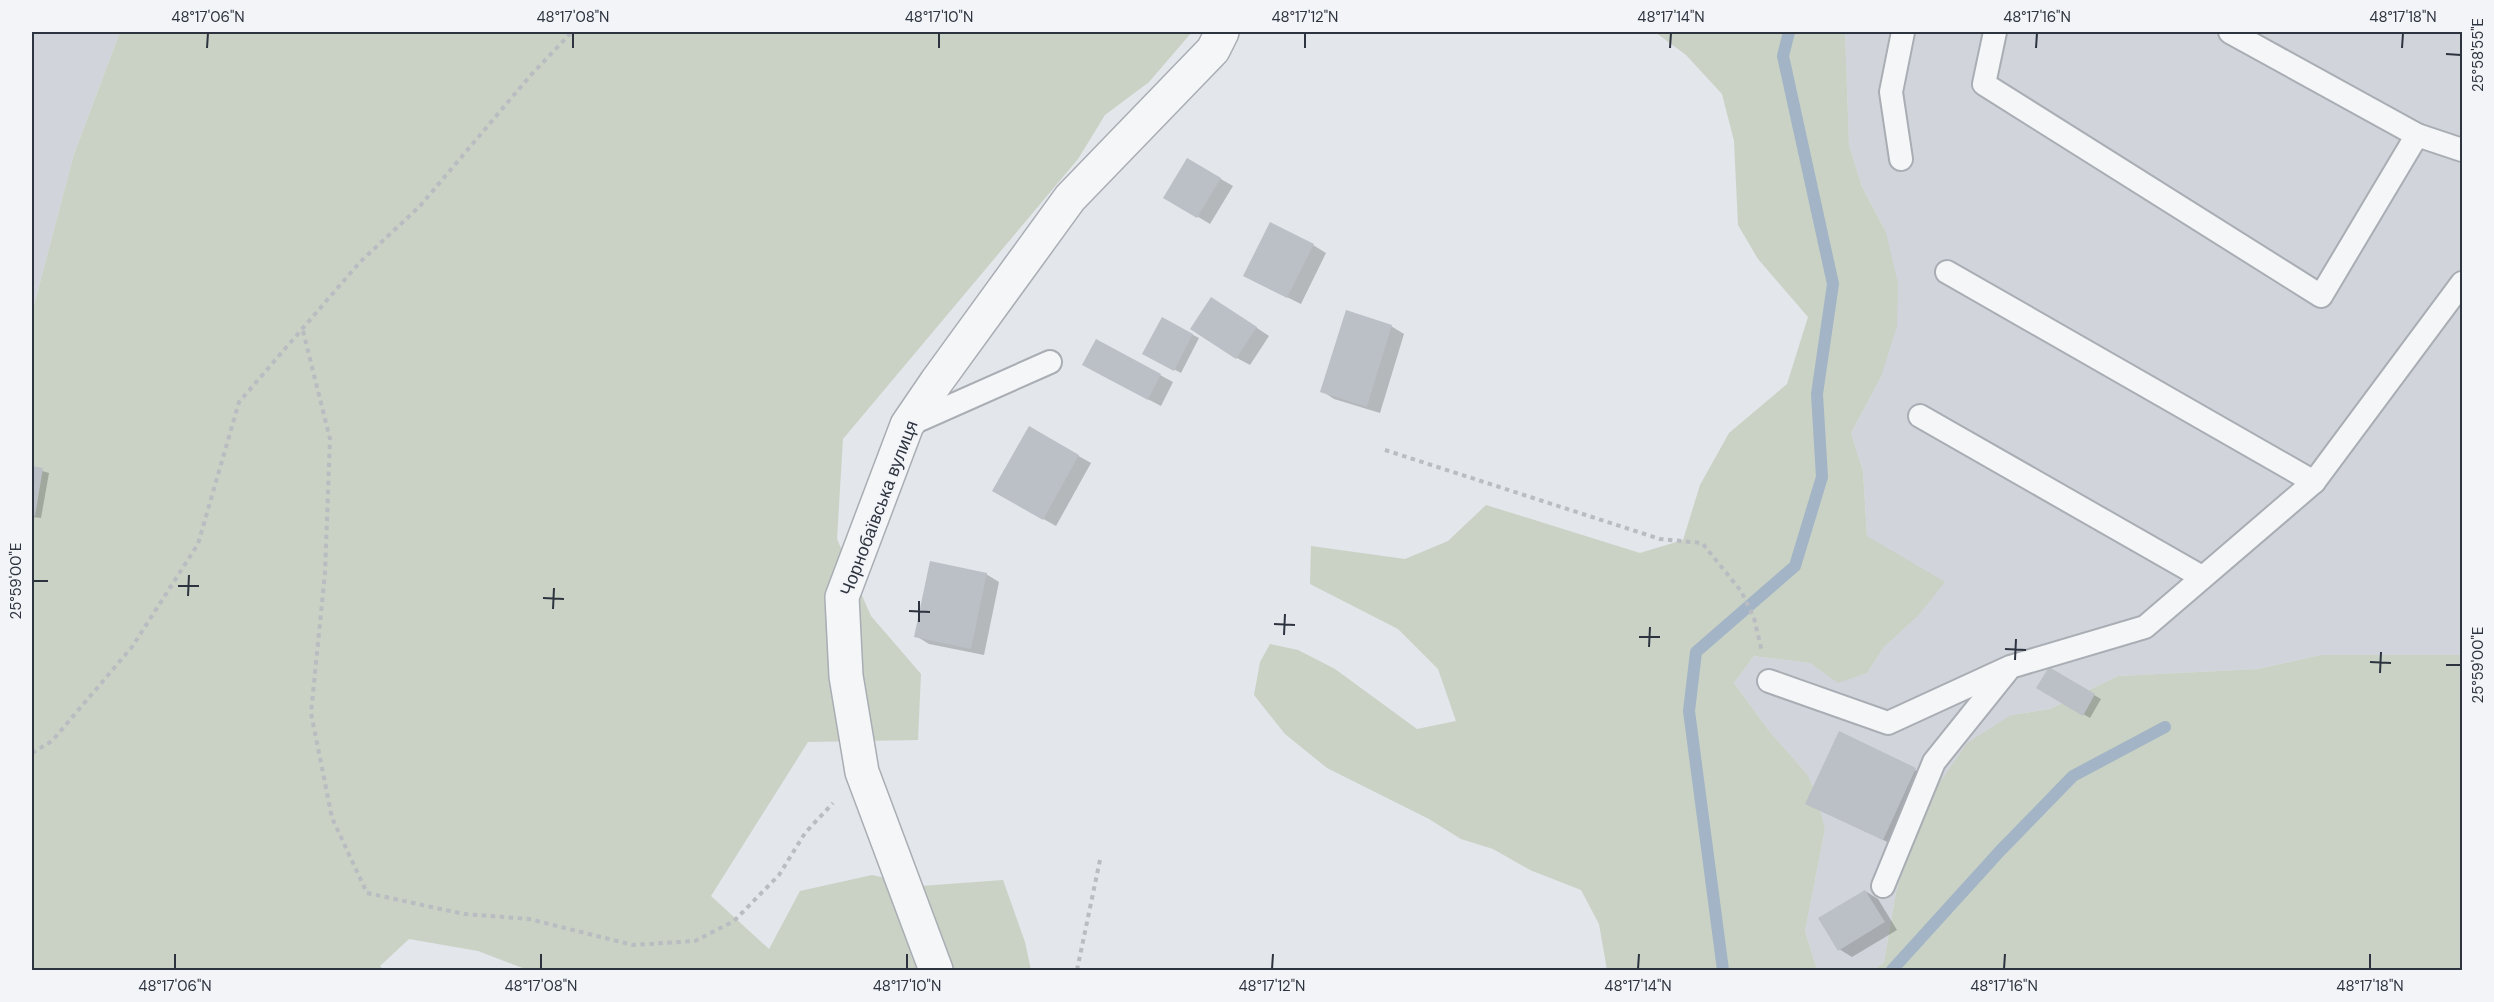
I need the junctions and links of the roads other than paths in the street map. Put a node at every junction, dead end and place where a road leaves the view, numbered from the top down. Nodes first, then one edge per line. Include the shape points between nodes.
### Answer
1 (1222, 32) edge
2 (1903, 32) edge
3 (1995, 32) edge
4 (2230, 32) edge
5 (2417, 135) junction
6 (2463, 150) edge
7 (1901, 159) dead end
8 (1947, 272) dead end
9 (2463, 283) edge
10 (1050, 362) dead end
11 (1920, 416) dead end
12 (907, 425) junction
13 (2313, 482) junction
14 (2202, 577) junction
15 (2010, 667) junction
16 (1769, 681) dead end
17 (1883, 886) dead end
18 (936, 970) edge

1 - 12 street, Чорнобаївська вулиця via 1213,50 1070,198
2 - 7 lane via 1891,92
3 - 5 lane via 1984,84 2321,296
4 - 5 lane
5 - 6 lane
8 - 13 lane
9 - 13 lane
10 - 12 lane
11 - 14 lane
12 - 18 street, Чорнобаївська вулиця via 842,597 846,676 862,771
13 - 14 lane
14 - 15 lane via 2145,627
15 - 16 lane via 1888,723
15 - 17 lane via 1934,762

